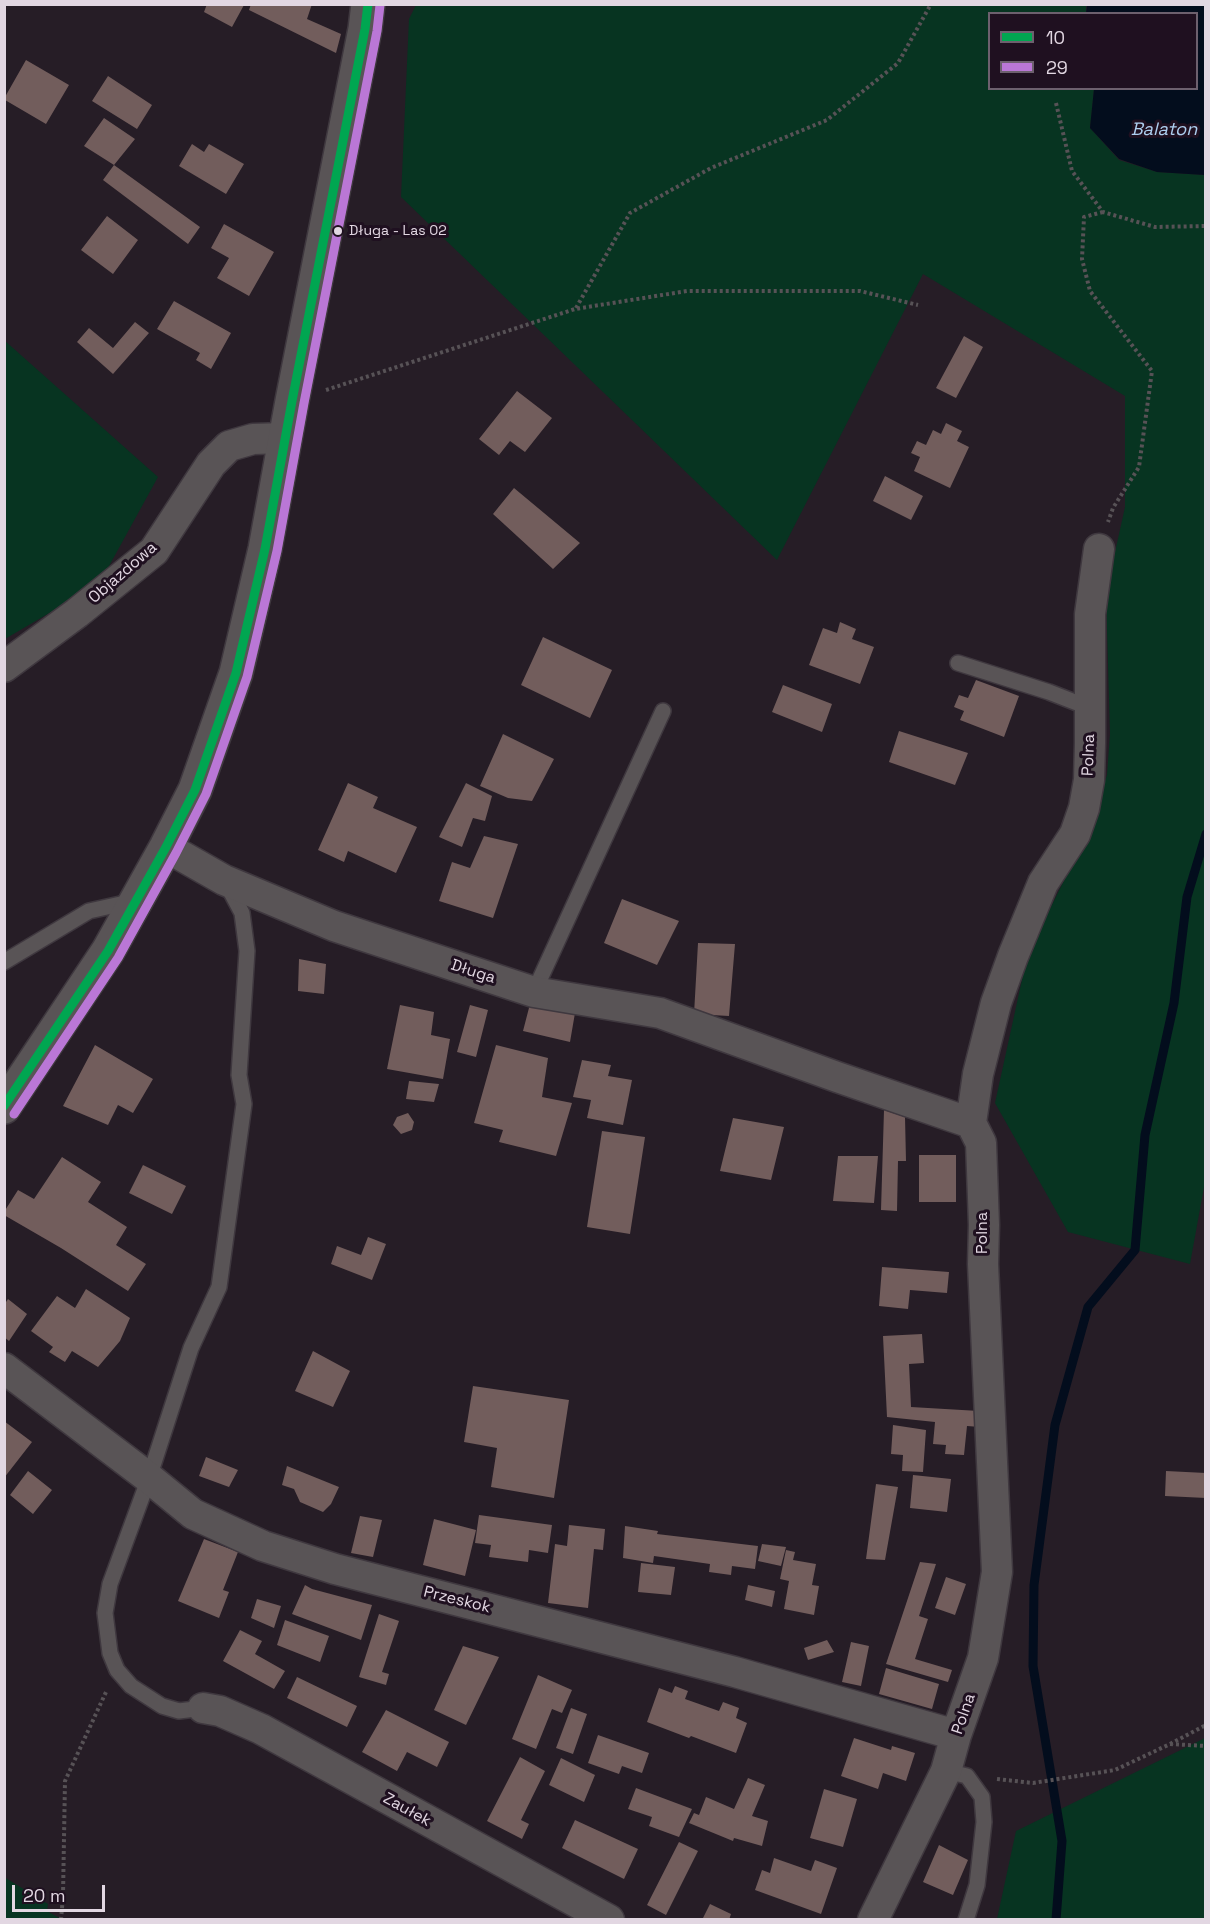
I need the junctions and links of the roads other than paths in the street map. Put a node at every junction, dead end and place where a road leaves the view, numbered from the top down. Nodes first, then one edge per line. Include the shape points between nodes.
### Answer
1 (368, 4) edge
2 (285, 438) junction
3 (1098, 549) road end
4 (958, 663) dead end
5 (4, 666) edge
6 (1090, 708) junction
7 (663, 711) dead end
8 (166, 847) junction
9 (224, 880) junction
10 (137, 900) junction
11 (4, 962) edge
12 (534, 992) junction
13 (4, 1107) edge
14 (971, 1123) junction
15 (4, 1368) edge
16 (149, 1478) junction
17 (203, 1708) joint
18 (956, 1735) junction
19 (956, 1774) junction
20 (609, 1920) edge
21 (873, 1920) edge
22 (966, 1920) edge

1 - 2 street
2 - 5 street, Objazdowa via 253,439 229,446 211,464 154,551
2 - 8 street via 236,674 195,790
3 - 6 street, Polna via 1090,614
4 - 6 lane
6 - 14 street, Polna via 1089,780 1084,808 1075,834 1043,883 996,1003 978,1074
7 - 12 lane
8 - 9 street, Długa
8 - 10 street
9 - 12 street, Długa via 334,926
9 - 16 lane via 242,913 247,951 239,1076 244,1104 242,1130 219,1287 191,1348
10 - 11 lane via 89,911
10 - 13 street via 108,951
12 - 14 street, Długa via 660,1013
14 - 18 street, Polna via 981,1143 997,1572 983,1659
15 - 16 street, Przeskok
16 - 17 lane via 110,1584 105,1613 110,1653 117,1670 131,1686 162,1706 179,1711
16 - 18 street, Przeskok via 193,1514 263,1546 335,1569 735,1672
17 - 20 street, Zaułek via 235,1716 261,1729
18 - 19 street, Polna
19 - 21 street, Polna
19 - 22 lane via 982,1797 984,1822 977,1885

